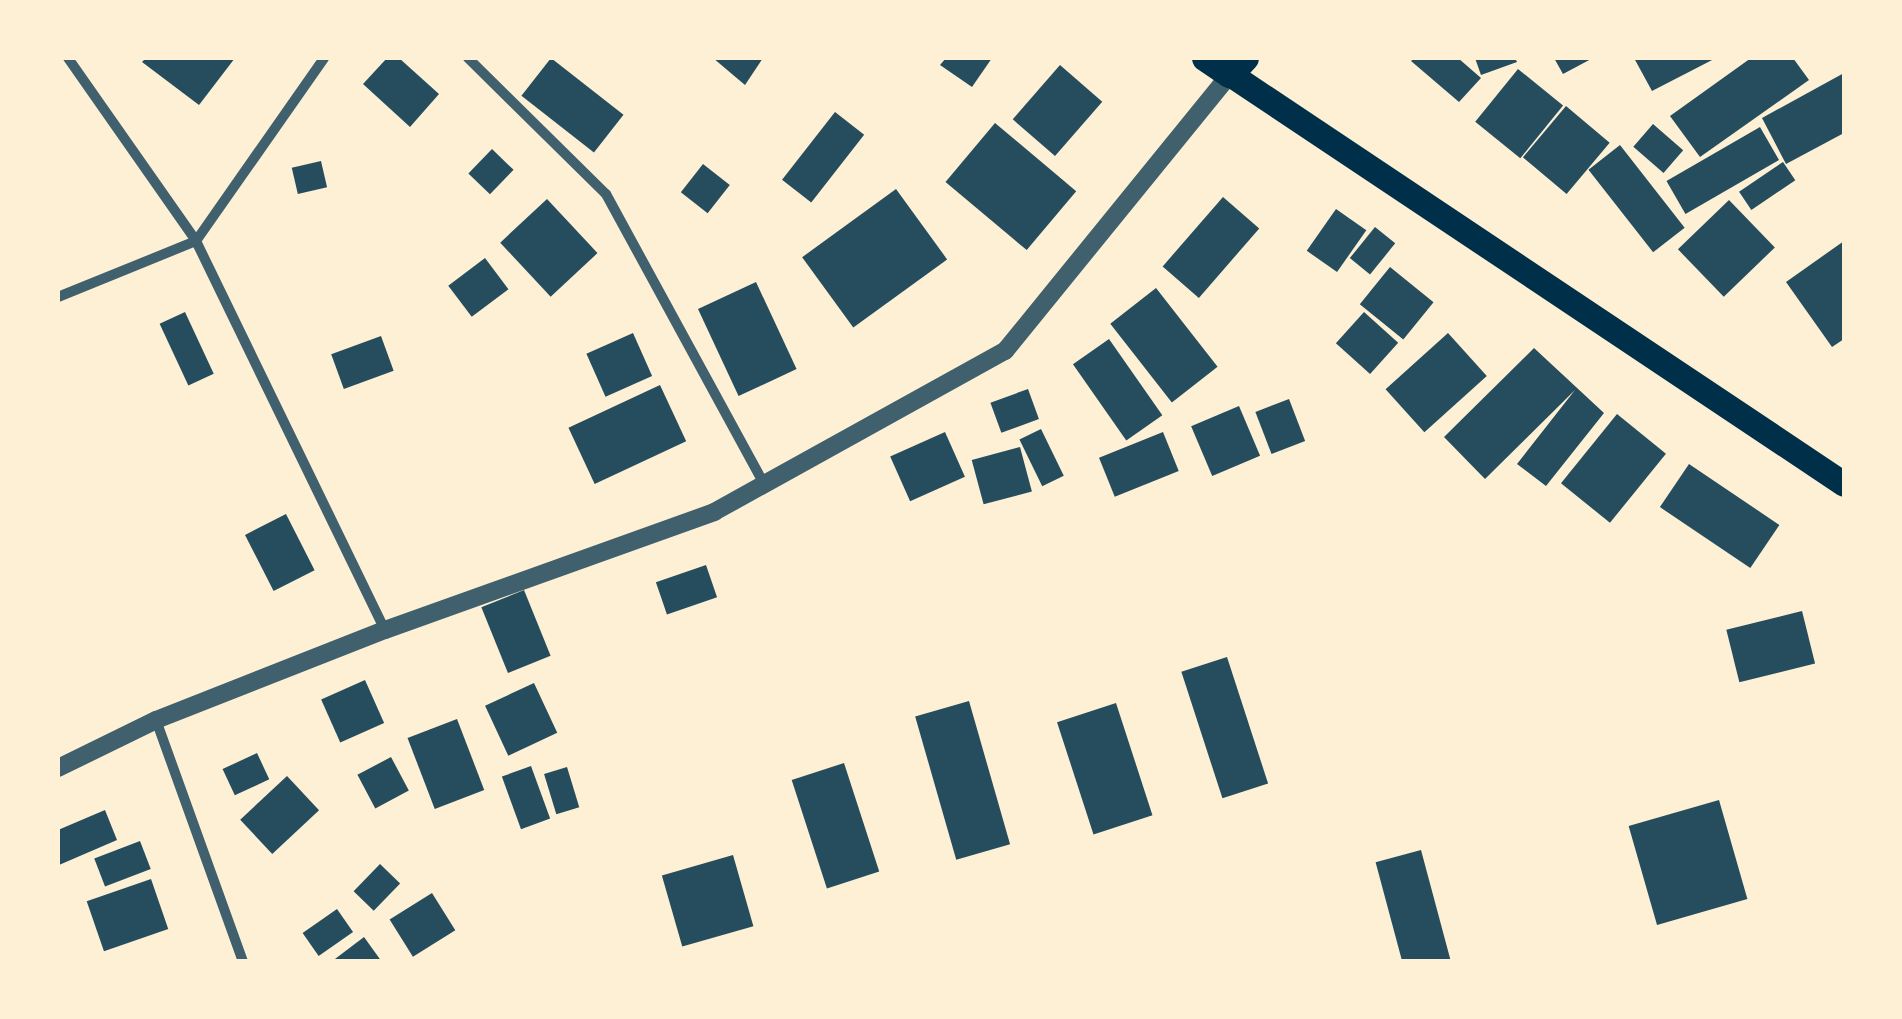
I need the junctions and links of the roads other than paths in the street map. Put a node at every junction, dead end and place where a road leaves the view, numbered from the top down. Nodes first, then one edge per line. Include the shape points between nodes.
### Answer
1 (68, 58) edge
2 (324, 58) edge
3 (468, 58) edge
4 (1206, 58) edge
5 (1238, 66) edge
6 (196, 240) junction
7 (58, 297) edge
8 (764, 484) junction
9 (1844, 484) edge
10 (384, 630) junction
11 (156, 720) junction
12 (58, 768) edge
13 (244, 962) edge

1 - 6 street
2 - 6 street
3 - 8 street via 606,194
4 - 5 highway
5 - 8 street via 1005,351
5 - 9 main road
6 - 7 street
6 - 10 street
8 - 10 street via 714,512
10 - 11 street
11 - 12 street
11 - 13 street

